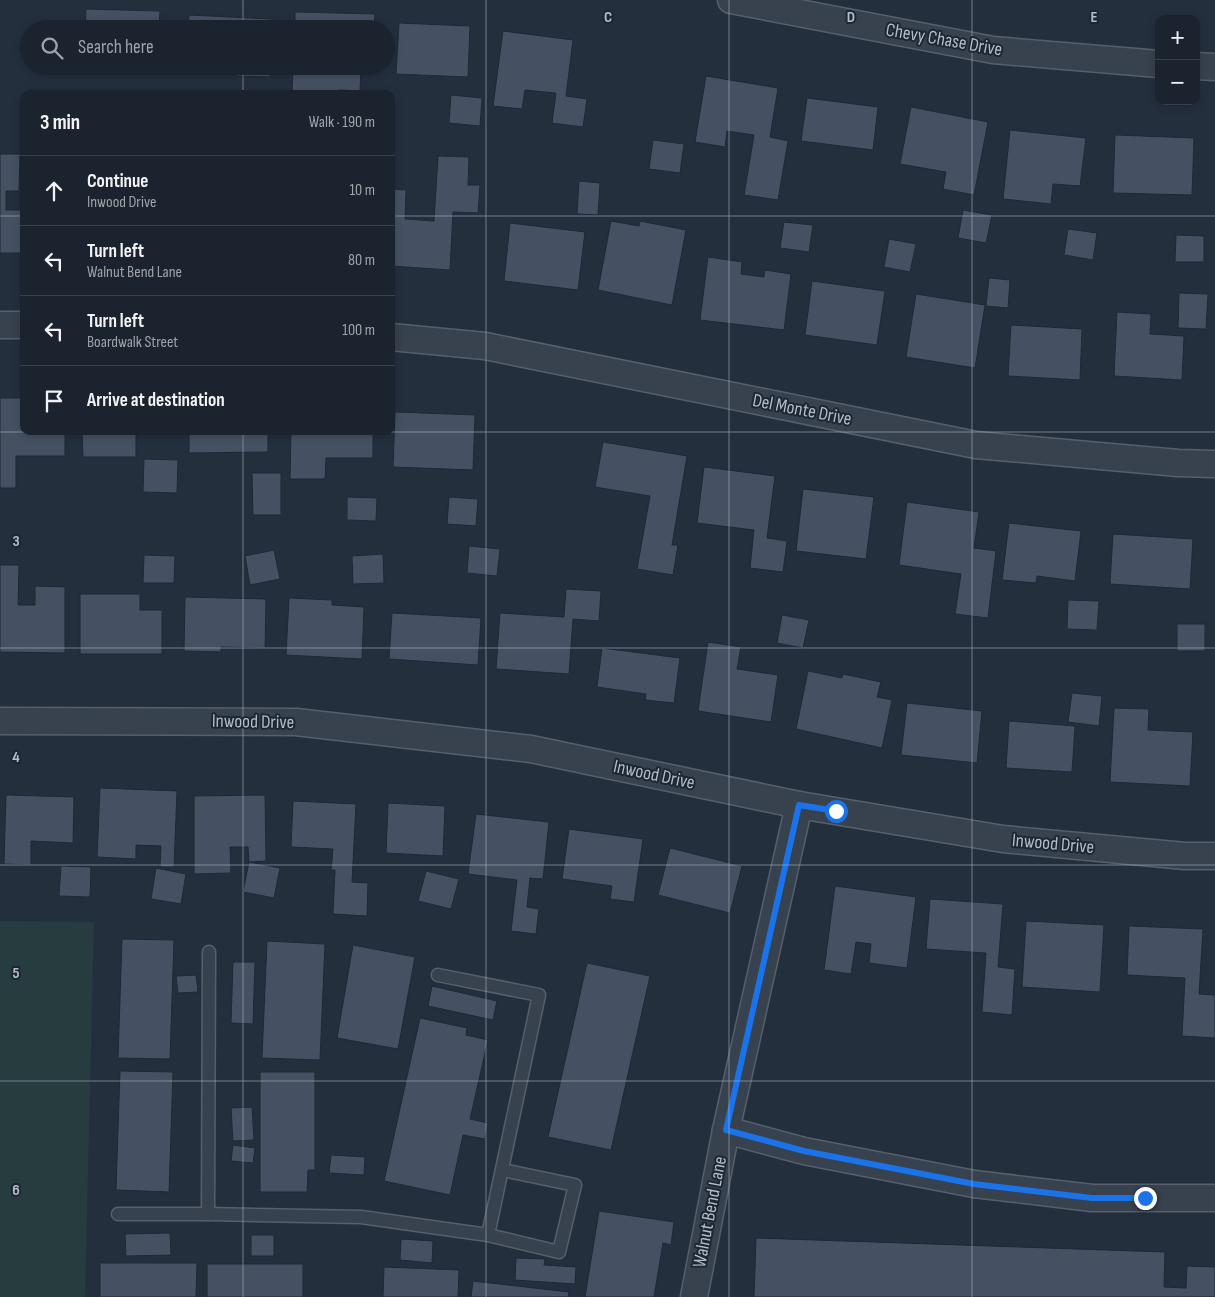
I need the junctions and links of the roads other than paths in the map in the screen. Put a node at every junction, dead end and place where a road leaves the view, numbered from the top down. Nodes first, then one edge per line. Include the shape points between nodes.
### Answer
1 (731, 0) edge
2 (1155, 64) edge
3 (1200, 66) edge
4 (1215, 67) edge
5 (0, 325) edge
6 (20, 326) edge
7 (395, 337) edge
8 (1215, 464) edge
9 (0, 721) edge
10 (799, 805) junction
11 (1215, 856) edge
12 (208, 952) dead end
13 (438, 975) dead end
14 (726, 1130) junction
15 (503, 1170) junction
16 (1215, 1198) edge
17 (118, 1214) dead end
18 (208, 1214) junction
19 (488, 1236) junction
20 (694, 1297) edge

1 - 2 street, Chevy Chase Drive via 993,50
3 - 4 street
5 - 6 street
7 - 8 street, Del Monte Drive via 485,346 976,445
9 - 10 street, Inwood Drive via 296,722 531,749
10 - 11 street, Inwood Drive via 1003,839
10 - 14 street, Walnut Bend Lane
12 - 18 lane
13 - 15 lane via 539,995
14 - 16 street via 804,1151 974,1184 1092,1198
14 - 20 street, Walnut Bend Lane
15 - 19 lane
15 - 19 lane via 575,1186 573,1195 560,1252
17 - 18 lane
18 - 19 lane via 361,1217

